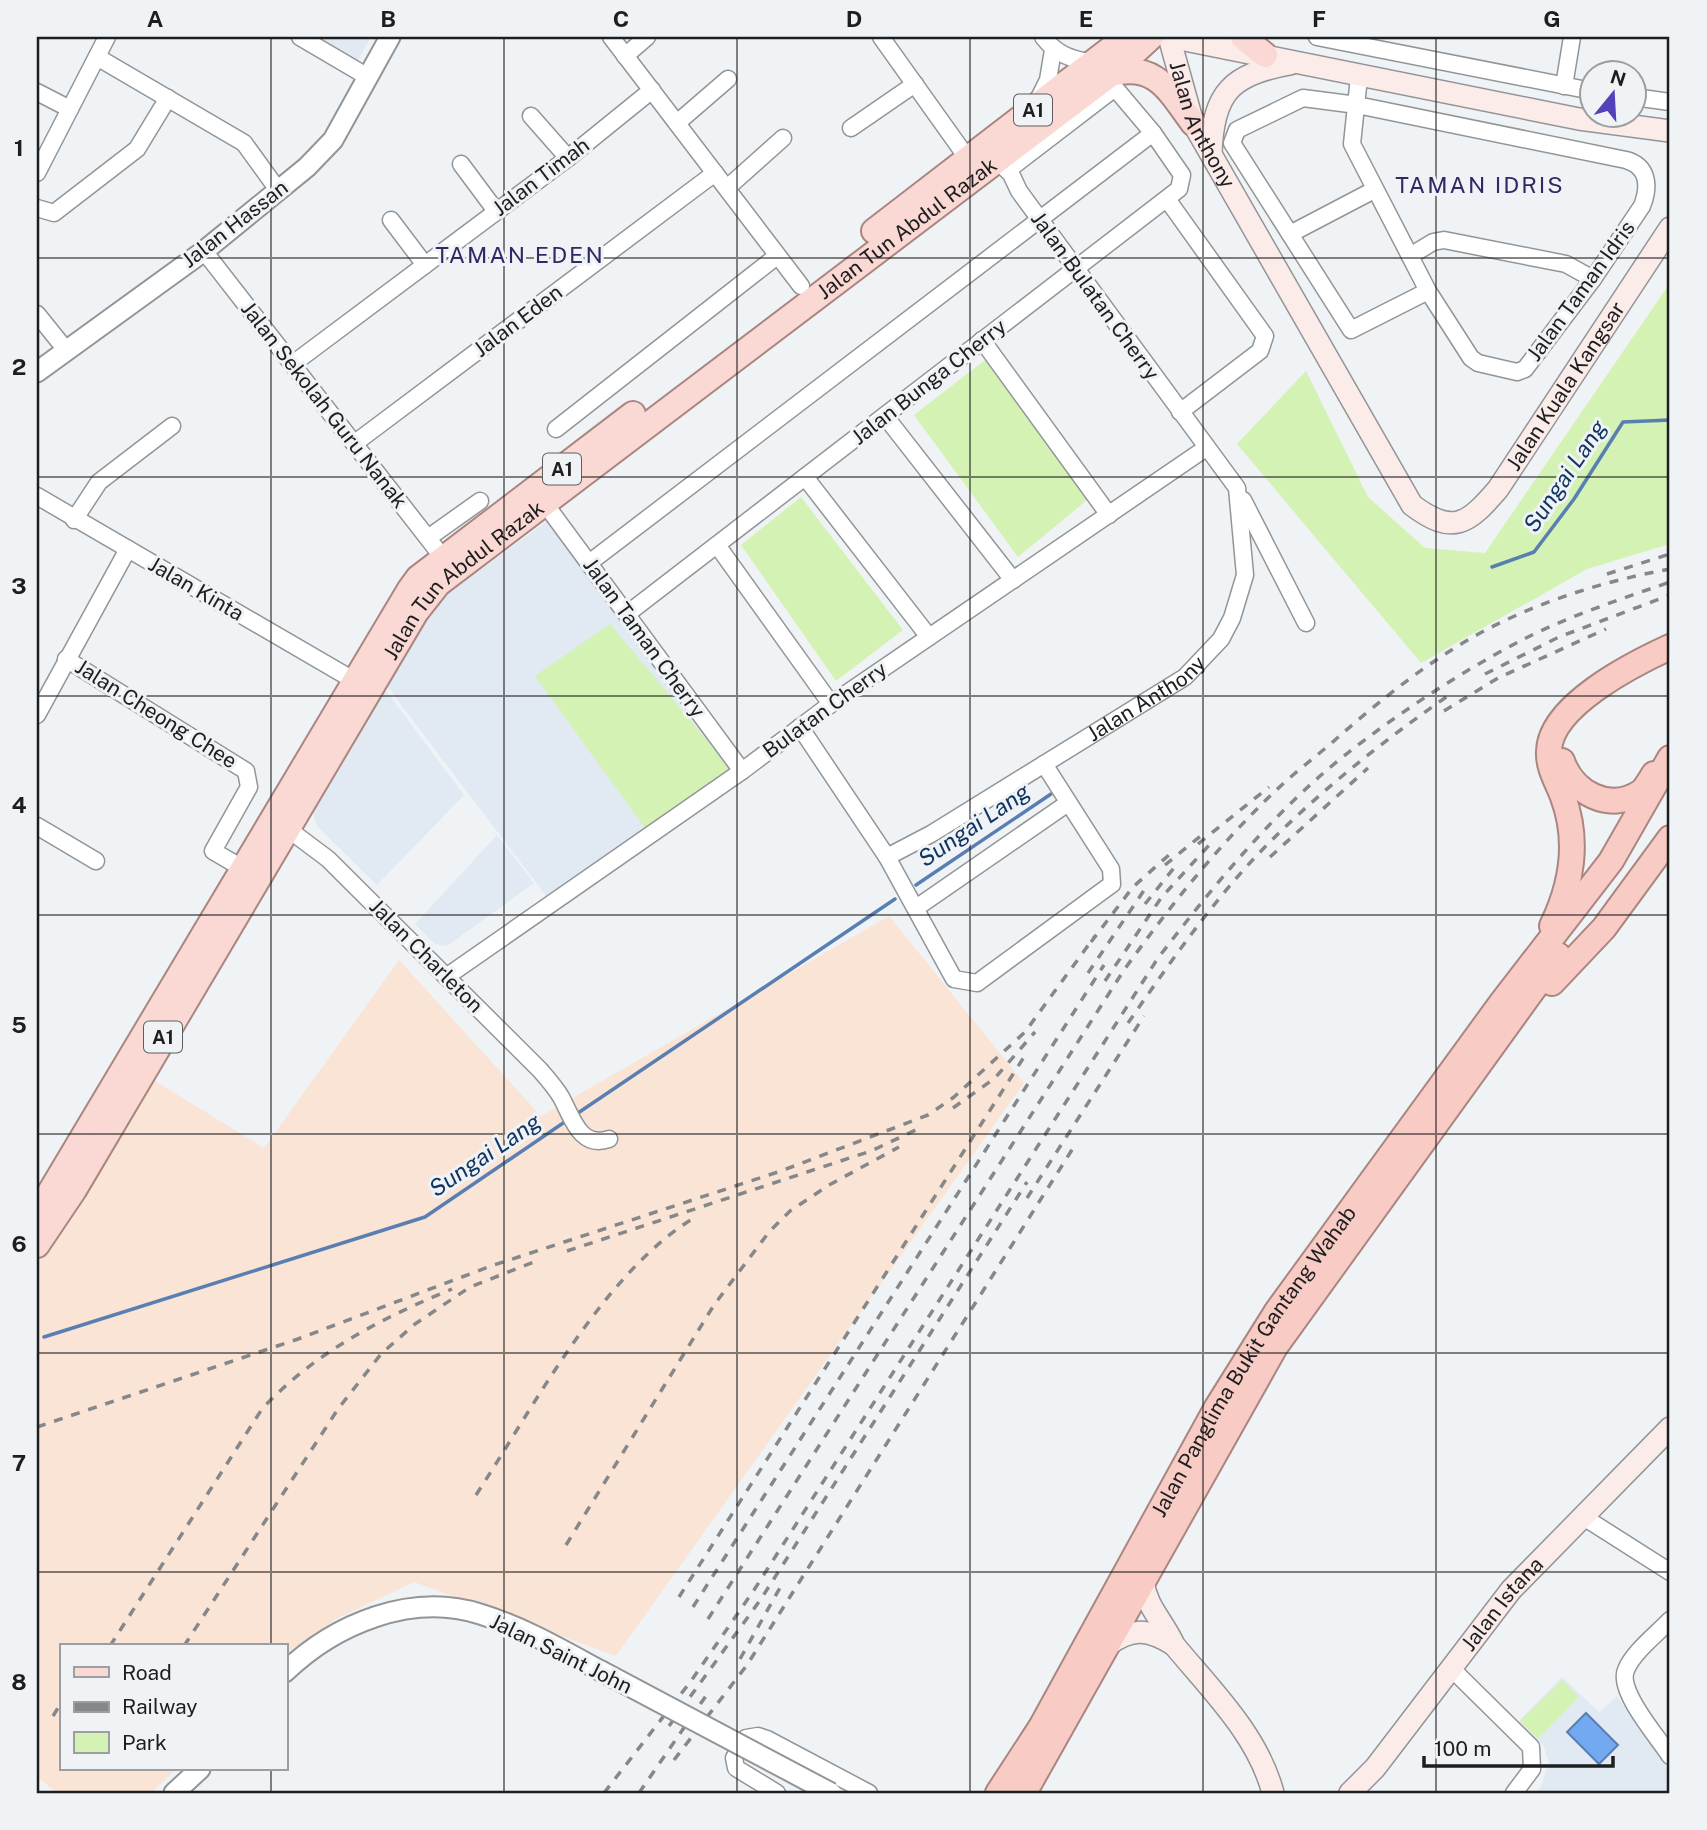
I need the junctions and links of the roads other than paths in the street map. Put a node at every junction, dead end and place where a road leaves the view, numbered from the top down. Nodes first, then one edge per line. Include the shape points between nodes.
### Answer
1 (107, 37) edge
2 (300, 37) edge
3 (390, 37) edge
4 (611, 37) edge
5 (648, 37) edge
6 (881, 37) edge
7 (1126, 37) edge
8 (1151, 37) edge
9 (1169, 37) edge
10 (1243, 37) edge
11 (1317, 37) edge
12 (1572, 37) edge
13 (1048, 43) edge
14 (1265, 55) junction
15 (625, 56) junction
16 (97, 57) junction
17 (1294, 64) junction
18 (1466, 66) junction
19 (1102, 68) junction
20 (368, 77) junction
21 (1359, 77) junction
22 (728, 79) dead end
23 (915, 84) junction
24 (1564, 86) junction
25 (1578, 89) edge
26 (652, 90) junction
27 (37, 92) edge
28 (1462, 97) junction
29 (168, 98) junction
30 (1648, 99) edge
31 (1670, 102) edge
32 (1357, 105) junction
33 (71, 109) junction
34 (1031, 111) junction
35 (531, 116) dead end
36 (1578, 119) edge
37 (677, 123) junction
38 (1193, 123) junction
39 (1578, 125) edge
40 (851, 128) dead end
41 (1632, 130) edge
42 (1153, 132) junction
43 (1666, 137) edge
44 (783, 138) dead end
45 (1574, 150) junction
46 (1211, 155) junction
47 (568, 158) junction
48 (987, 162) junction
49 (461, 164) dead end
50 (37, 173) edge
51 (715, 173) junction
52 (727, 188) junction
53 (278, 190) junction
54 (1374, 190) junction
55 (1019, 191) junction
56 (1167, 199) junction
57 (37, 208) edge
58 (496, 211) junction
59 (1039, 219) junction
60 (391, 220) dead end
61 (1670, 228) edge
62 (1290, 234) junction
63 (881, 247) junction
64 (204, 251) junction
65 (777, 256) junction
66 (1410, 256) junction
67 (425, 265) junction
68 (1076, 270) junction
69 (1593, 279) junction
70 (801, 286) junction
71 (1428, 291) junction
72 (37, 314) edge
73 (777, 325) junction
74 (982, 340) junction
75 (66, 350) junction
76 (294, 363) junction
77 (37, 372) edge
78 (1180, 412) junction
79 (885, 416) junction
80 (172, 426) dead end
81 (556, 429) dead end
82 (355, 443) junction
83 (1206, 448) junction
84 (805, 477) junction
85 (1237, 488) junction
86 (37, 496) edge
87 (480, 501) dead end
88 (547, 505) junction
89 (1109, 515) junction
90 (74, 520) junction
91 (1446, 523) joint
92 (428, 538) junction
93 (717, 545) junction
94 (128, 549) junction
95 (444, 559) junction
96 (589, 563) junction
97 (1013, 580) junction
98 (626, 614) junction
99 (412, 620) junction
100 (1306, 623) dead end
101 (929, 637) junction
102 (1670, 647) edge
103 (66, 659) junction
104 (1670, 662) edge
105 (355, 681) junction
106 (831, 704) junction
107 (37, 715) edge
108 (800, 727) junction
109 (347, 728) junction
110 (1670, 751) edge
111 (1670, 758) edge
112 (1044, 764) junction
113 (742, 771) junction
114 (1670, 795) edge
115 (1068, 803) junction
116 (280, 823) junction
117 (37, 826) edge
118 (1670, 838) edge
119 (887, 857) junction
120 (96, 861) dead end
121 (242, 869) junction
122 (916, 908) junction
123 (1546, 957) junction
124 (446, 977) junction
125 (1495, 1046) junction
126 (609, 1139) dead end
127 (37, 1214) edge
128 (37, 1245) edge
129 (1670, 1428) edge
130 (1582, 1516) junction
131 (1670, 1572) edge
132 (1143, 1581) junction
133 (1670, 1620) edge
134 (1108, 1645) junction
135 (1174, 1645) junction
136 (1452, 1669) junction
137 (287, 1670) edge
138 (598, 1675) junction
139 (287, 1681) edge
140 (1670, 1756) edge
141 (189, 1770) edge
142 (199, 1770) edge
143 (164, 1793) edge
144 (174, 1793) edge
145 (777, 1793) edge
146 (816, 1793) edge
147 (831, 1793) edge
148 (869, 1793) edge
149 (998, 1793) edge
150 (1024, 1793) edge
151 (1273, 1793) edge
152 (1350, 1793) edge
153 (1514, 1793) edge

1 - 16 street
2 - 20 street
3 - 20 street, Jalan Hassan
4 - 15 street
5 - 15 street
6 - 23 street, Jalan Bulatan Cherry
7 - 19 main road, Jalan Tun Abdul Razak / A1
8 - 19 main road, Jalan Tun Abdul Razak / A1
9 - 14 main road
9 - 38 main road, Jalan Anthony
10 - 14 main road
11 - 18 street
12 - 24 street
13 - 19 street via 1071,59
13 - 34 street via 1048,80
14 - 17 main road
15 - 26 street
16 - 29 street
16 - 33 street
17 - 21 main road
17 - 46 main road via 1248,74 1224,94 1212,124
18 - 24 street
18 - 28 street
19 - 34 main road, Jalan Tun Abdul Razak / A1
19 - 38 main road via 1152,76
19 - 48 main road, Jalan Tun Abdul Razak / A1
20 - 53 street, Jalan Hassan via 332,140
21 - 28 main road
21 - 32 street, Jalan Taman Idris
22 - 37 street
23 - 40 street
23 - 48 street, Jalan Bulatan Cherry
24 - 25 street
26 - 37 street
26 - 47 street, Jalan Timah
27 - 33 street
28 - 36 main road
29 - 53 street via 244,143
29 - 57 street via 137,149 54,213
30 - 31 street
32 - 45 street, Jalan Taman Idris
32 - 54 street, Jalan Taman Idris via 1352,144
32 - 62 street via 1298,99 1237,130 1232,143
33 - 50 street
34 - 48 main road, Jalan Tun Abdul Razak / A1
35 - 47 street
37 - 51 street
38 - 46 main road, Jalan Anthony
39 - 45 street
41 - 43 main road
42 - 48 street via 1115,88
42 - 56 street, Jalan Bunga Cherry via 1182,175 1179,189
42 - 59 street
44 - 52 street
45 - 69 street, Jalan Taman Idris via 1632,161 1647,180 1642,205
46 - 91 main road, Jalan Anthony via 1412,505
47 - 58 street, Jalan Timah
48 - 55 street, Jalan Bulatan Cherry
48 - 55 street via 1000,180
48 - 63 main road, Jalan Tun Abdul Razak / A1
48 - 70 main road, Jalan Tun Abdul Razak / A1
49 - 58 street
51 - 52 street
51 - 82 street, Jalan Eden
52 - 65 street
53 - 64 street, Jalan Hassan
54 - 62 street
54 - 66 street, Jalan Taman Idris
55 - 59 street, Jalan Bulatan Cherry
56 - 68 street, Jalan Bunga Cherry
56 - 78 street via 1265,336 1260,351
58 - 67 street, Jalan Timah
59 - 68 street, Jalan Bulatan Cherry
59 - 96 street
60 - 67 street
61 - 91 main road, Jalan Kuala Kangsar via 1498,489 1475,516
62 - 71 street via 1351,330
63 - 70 main road via 825,284
63 - 73 main road, Jalan Tun Abdul Razak / A1
64 - 75 street, Jalan Hassan
64 - 76 street, Jalan Sekolah Guru Nanak
65 - 70 street
65 - 81 street
66 - 69 street via 1444,240 1566,264
66 - 71 street, Jalan Taman Idris
67 - 76 street, Jalan Timah
68 - 74 street, Jalan Bunga Cherry
68 - 78 street, Jalan Bulatan Cherry
69 - 71 street, Jalan Taman Idris via 1531,362 1517,372 1471,358
70 - 73 main road via 798,302
70 - 95 main road, Jalan Tun Abdul Razak / A1
72 - 75 street
73 - 88 main road, Jalan Tun Abdul Razak / A1
74 - 79 street, Jalan Bunga Cherry
74 - 89 street
75 - 77 street, Jalan Hassan
76 - 82 street, Jalan Sekolah Guru Nanak
78 - 83 street, Jalan Bulatan Cherry
79 - 84 street, Jalan Bunga Cherry
79 - 97 street
80 - 90 street via 99,482
82 - 92 street, Jalan Sekolah Guru Nanak
83 - 85 street
83 - 89 street, Bulatan Cherry
84 - 93 street, Jalan Bunga Cherry
84 - 101 street
85 - 100 street
85 - 112 street, Jalan Anthony via 1245,575 1233,618 1221,639 1185,677
86 - 90 street, Jalan Kinta
87 - 92 street
88 - 96 street, Jalan Taman Cherry
88 - 99 main road, Jalan Tun Abdul Razak / A1 via 438,584
89 - 97 street, Bulatan Cherry
90 - 94 street, Jalan Kinta
92 - 95 street, Jalan Sekolah Guru Nanak
93 - 98 street, Jalan Bunga Cherry
93 - 106 street
94 - 103 street
94 - 105 street, Jalan Kinta
95 - 105 main road, Jalan Tun Abdul Razak / A1 via 410,589
96 - 98 street, Jalan Taman Cherry
97 - 101 street, Bulatan Cherry
98 - 113 street, Jalan Taman Cherry
99 - 105 main road via 375,673
99 - 109 main road, Jalan Tun Abdul Razak / A1
101 - 106 street, Bulatan Cherry
102 - 123 highway via 1571,707 1552,736 1551,771 1570,818 1573,843 1572,868
103 - 107 street
103 - 121 street, Jalan Cheong Chee via 246,771 246,795 213,851
104 - 110 highway via 1605,699 1574,723 1567,731 1561,758 1574,785 1588,796 1606,800 1642,791
105 - 109 main road via 357,694
105 - 116 main road, Jalan Tun Abdul Razak / A1
106 - 108 street, Bulatan Cherry
108 - 113 street, Bulatan Cherry
108 - 119 street
109 - 116 main road, Jalan Tun Abdul Razak / A1
111 - 123 highway via 1611,860
112 - 115 street
112 - 119 street, Jalan Anthony
113 - 124 street, Bulatan Cherry
114 - 123 highway via 1624,871
115 - 122 street
115 - 122 street via 1111,869 1112,884 977,983 954,979
116 - 121 main road, Jalan Tun Abdul Razak / A1
116 - 124 street, Jalan Charleton via 328,859
116 - 128 main road, Jalan Tun Abdul Razak / A1 via 74,1190
117 - 120 street
118 - 125 highway via 1604,928
119 - 122 street
121 - 127 main road, Jalan Tun Abdul Razak / A1
123 - 125 highway, Jalan Panglima Bukit Gantang Wahab
123 - 149 highway, Jalan Panglima Bukit Gantang Wahab via 1290,1292 1240,1367 1067,1682
124 - 126 street, Jalan Charleton via 540,1070 589,1140
125 - 132 highway, Jalan Panglima Bukit Gantang Wahab via 1292,1322
129 - 130 main road, Jalan Istana
130 - 131 street
130 - 136 main road, Jalan Istana via 1511,1590
132 - 134 highway, Jalan Panglima Bukit Gantang Wahab
132 - 135 main road via 1147,1601
133 - 140 street via 1628,1665 1624,1679 1629,1696
134 - 135 main road via 1121,1635 1142,1631
134 - 150 highway, Jalan Panglima Bukit Gantang Wahab
135 - 151 main road via 1245,1733
136 - 152 main road, Jalan Istana
136 - 153 street via 1531,1747 1532,1769
137 - 138 street, Jalan Saint John via 352,1625 391,1612 432,1608 499,1620
138 - 139 street, Jalan Saint John via 497,1627 432,1615 383,1622 334,1642
138 - 146 street, Jalan Saint John
138 - 147 street, Jalan Saint John, bridge
141 - 143 street
142 - 144 street
145 - 148 street via 736,1768 734,1758 746,1738 767,1739

